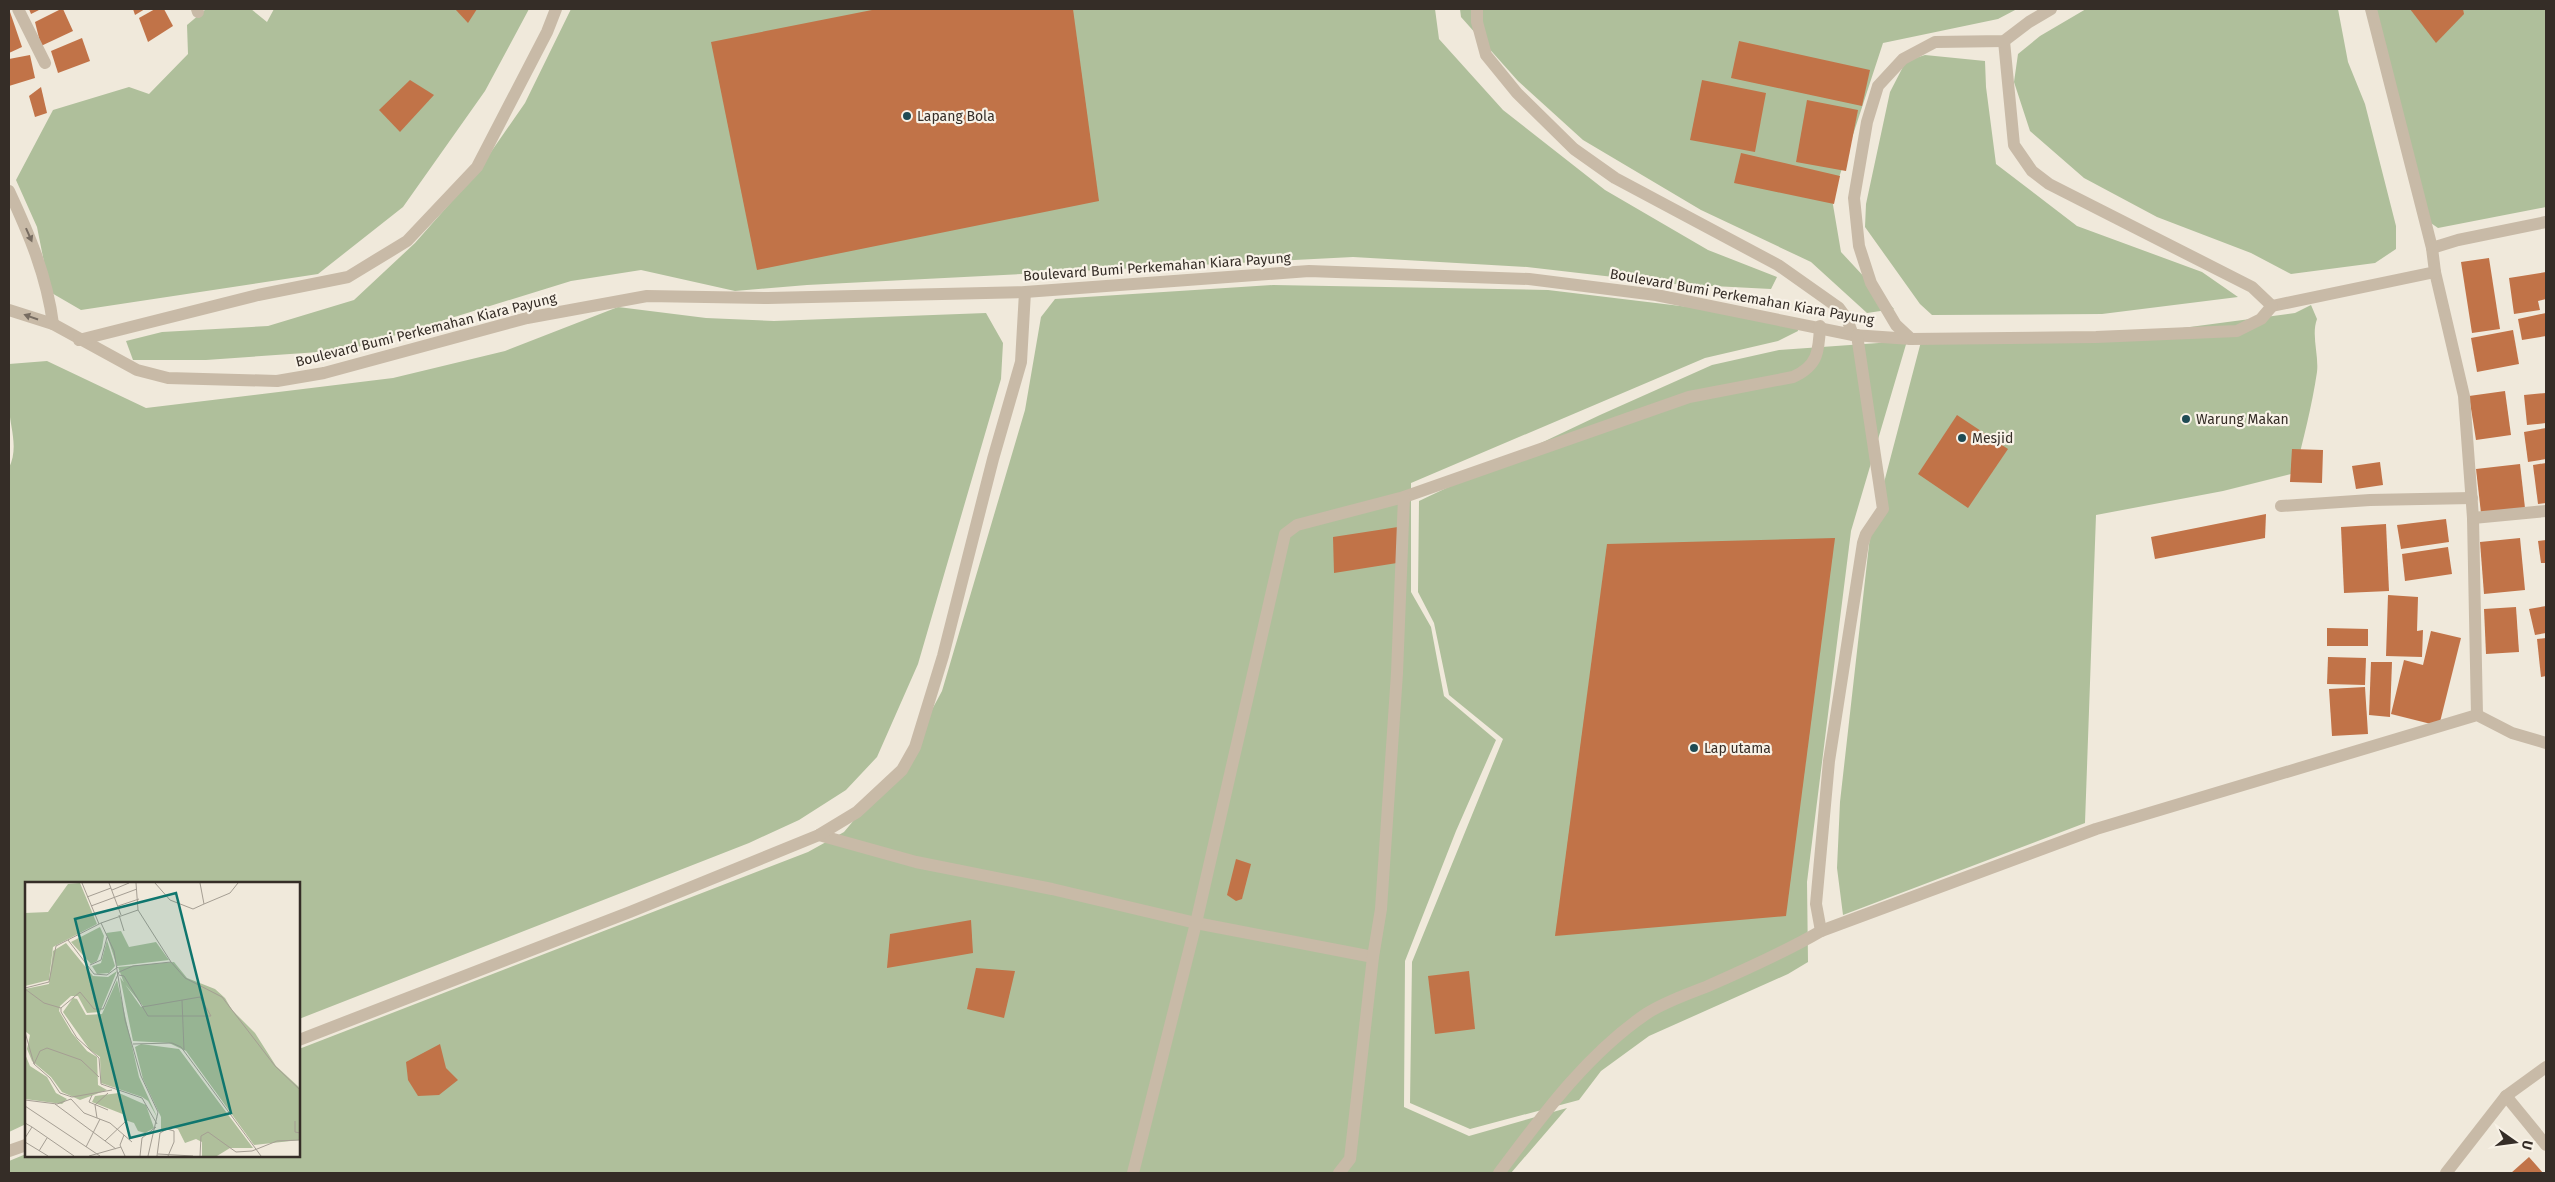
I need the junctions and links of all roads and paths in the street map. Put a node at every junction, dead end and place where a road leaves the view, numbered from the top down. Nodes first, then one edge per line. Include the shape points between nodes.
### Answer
1 (18, 9) edge
2 (556, 9) edge
3 (1477, 9) edge
4 (2051, 9) edge
5 (2371, 9) edge
6 (2004, 41) junction
7 (45, 63) dead end
8 (9, 191) edge
9 (2546, 222) edge
10 (2432, 248) junction
11 (2435, 272) junction
12 (1025, 292) junction
13 (2272, 306) junction
14 (9, 310) edge
15 (53, 324) junction
16 (1820, 326) junction
17 (1855, 335) junction
18 (1911, 339) junction
19 (79, 340) junction
20 (1404, 497) junction
21 (2472, 498) junction
22 (2281, 506) dead end
23 (2546, 510) edge
24 (2473, 518) junction
25 (2477, 715) junction
26 (2546, 743) edge
27 (819, 835) junction
28 (1196, 923) junction
29 (1821, 931) junction
30 (1373, 957) junction
31 (300, 1040) edge
32 (2546, 1066) edge
33 (2506, 1096) junction
34 (25, 1145) edge
35 (2546, 1145) edge
36 (9, 1151) edge
37 (1133, 1173) edge
38 (1339, 1173) edge
39 (1499, 1173) edge
40 (2446, 1173) edge

1 - 7 street
2 - 19 street via 476,167 407,241 348,277 258,295
3 - 17 street via 1476,22 1486,55 1517,92 1574,149 1615,178 1778,265 1839,308
4 - 6 street
5 - 10 street
6 - 13 street via 2014,145 2032,171 2049,184 2252,286
6 - 18 street via 1935,42 1903,59 1878,86 1867,122 1854,198 1859,246 1871,283 1896,325
8 -> 15 street via 32,240 49,293
9 - 10 street
10 - 11 street
11 - 13 street
11 - 21 street via 2464,396
12 - 16 street, Boulevard Bumi Perkemahan Kiara Payung via 1309,271 1529,279 1656,295
12 - 19 street, Boulevard Bumi Perkemahan Kiara Payung via 768,298 647,296 527,318 324,373 277,381 168,378 137,370
12 - 27 street via 1021,362 943,656 915,747 902,770 886,787 857,812
13 - 18 street, Boulevard Bumi Perkemahan Kiara Payung via 2261,318 2237,331 2096,337
15 -> 14 street, Boulevard Bumi Perkemahan Kiara Payung
15 - 19 street, Boulevard Bumi Perkemahan Kiara Payung
16 - 17 street, Boulevard Bumi Perkemahan Kiara Payung
16 - 20 street via 1819,350 1805,372 1793,377 1689,398
17 - 18 street, Boulevard Bumi Perkemahan Kiara Payung
17 - 29 street via 1883,509 1863,544 1828,761 1816,904
20 - 28 street via 1297,525 1285,534
20 - 30 street via 1381,909
21 - 22 street
21 - 24 street
23 - 24 street
24 - 25 street
25 - 26 street via 2512,733
25 - 29 street via 2096,828
27 - 28 street via 906,860 1043,887
27 - 31 street
28 - 30 street
28 - 37 street
29 - 39 street via 1781,954 1648,1013 1611,1041 1583,1070
30 - 38 street via 1350,1159
32 - 33 street
33 - 35 street
33 - 40 street
34 - 36 street

